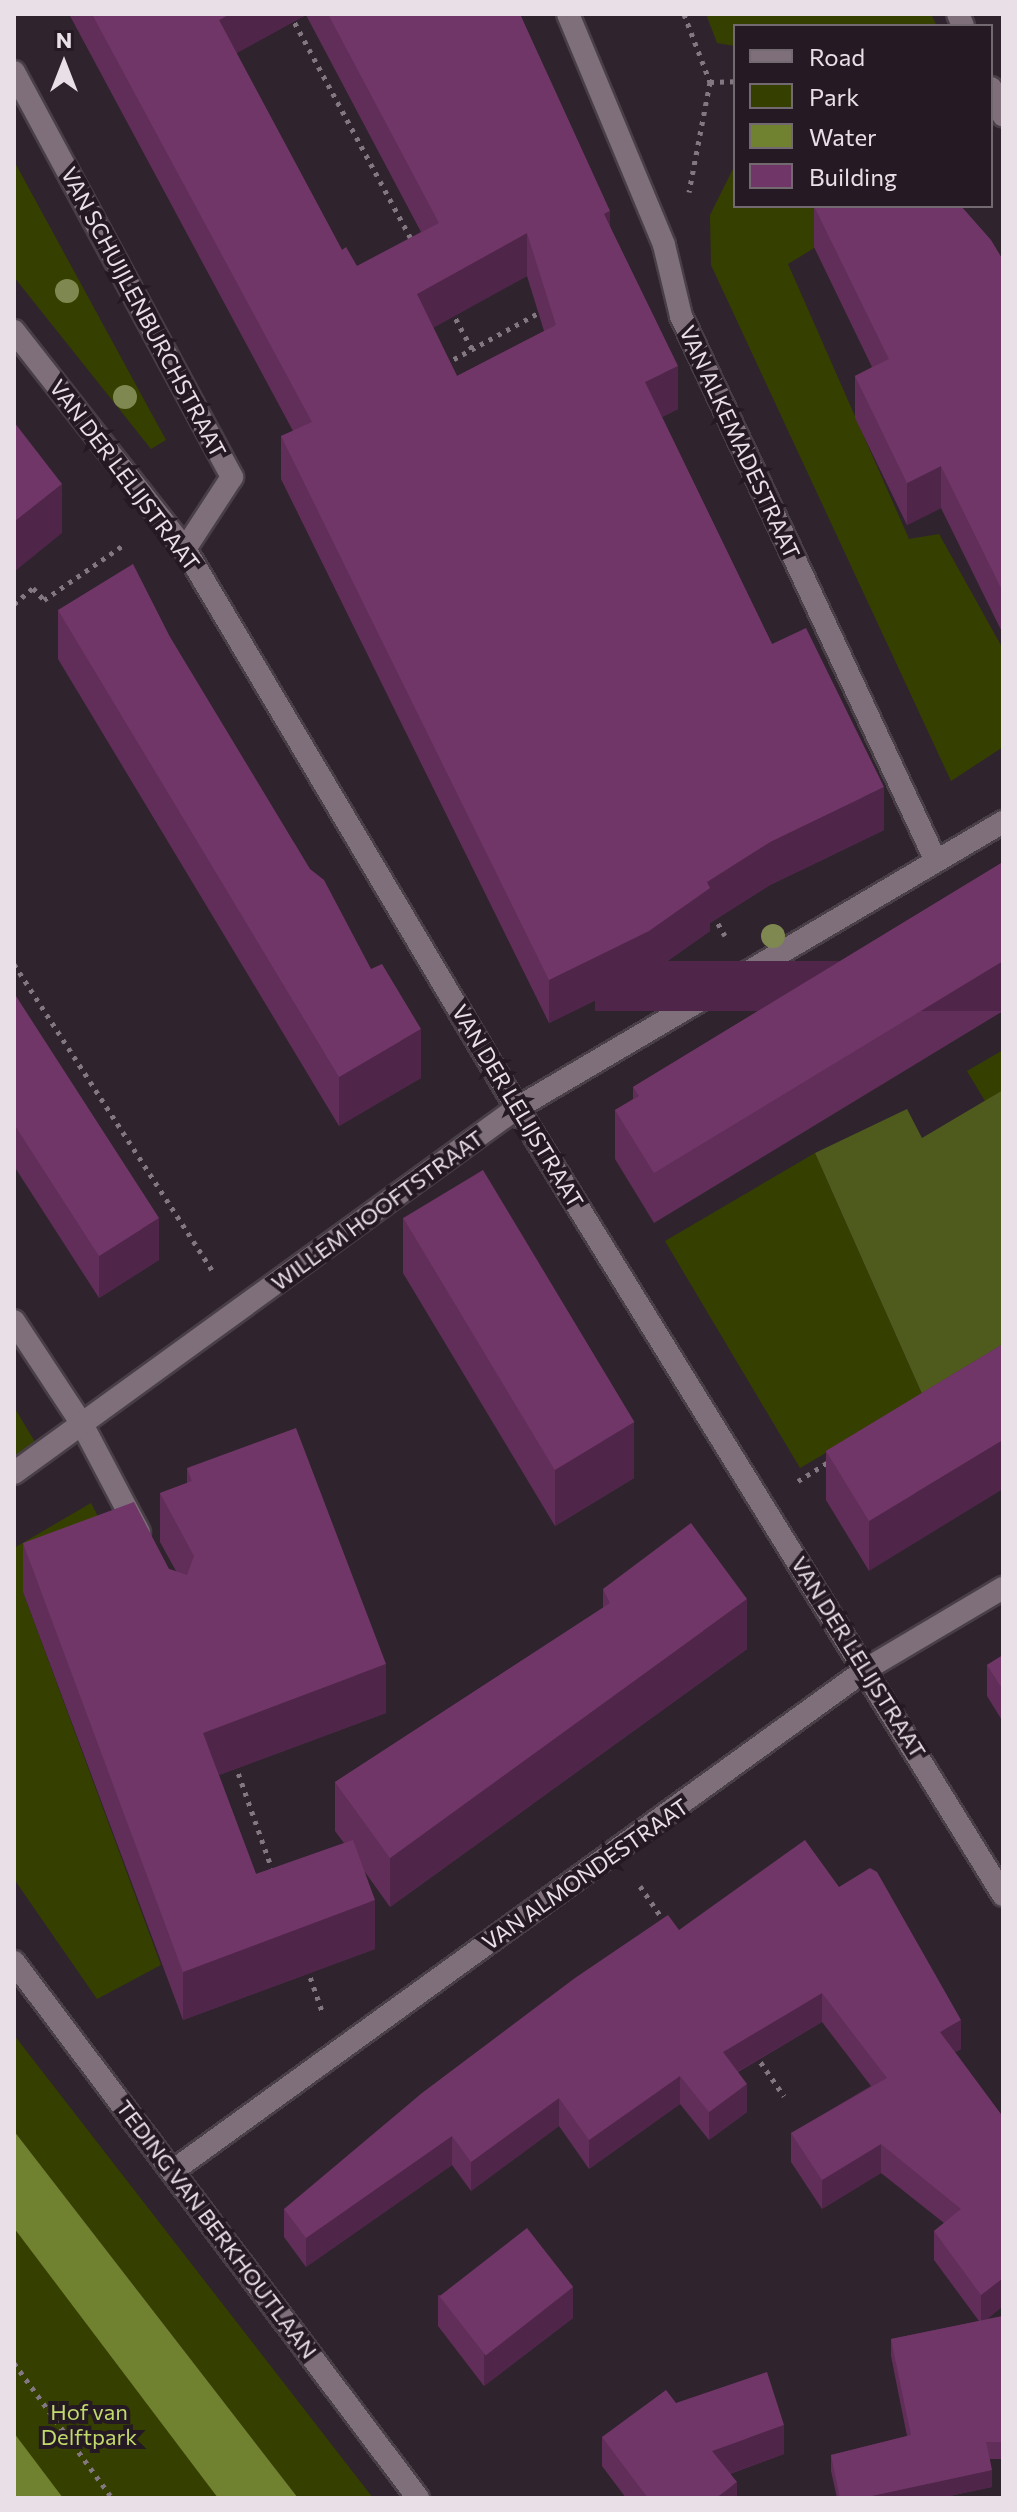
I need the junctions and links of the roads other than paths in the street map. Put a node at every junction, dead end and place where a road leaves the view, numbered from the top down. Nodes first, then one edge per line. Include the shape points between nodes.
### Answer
1 (568, 14) edge
2 (14, 72) edge
3 (993, 92) edge
4 (1003, 115) edge
5 (14, 331) edge
6 (185, 549) junction
7 (1003, 822) edge
8 (936, 861) junction
9 (517, 1108) junction
10 (14, 1321) edge
11 (82, 1424) junction
12 (14, 1473) edge
13 (153, 1558) edge
14 (1003, 1588) edge
15 (868, 1668) junction
16 (1003, 1895) edge
17 (14, 1962) edge
18 (174, 2170) junction
19 (418, 2498) edge

1 - 8 street, VAN ALKEMADESTRAAT via 664,245 681,316
2 - 6 street, VAN SCHUIJLENBURCHSTRAAT via 232,477
3 - 4 street
5 - 6 street, VAN DER LELIJSTRAAT
6 - 9 street, VAN DER LELIJSTRAAT
7 - 8 street, WILLEM HOOFTSTRAAT
8 - 9 street, WILLEM HOOFTSTRAAT
9 - 11 street, WILLEM HOOFTSTRAAT
9 - 15 street, VAN DER LELIJSTRAAT
10 - 11 street
11 - 12 street, WILLEM HOOFTSTRAAT
11 - 13 street
14 - 15 street, VAN ALMONDESTRAAT
15 - 16 street, VAN DER LELIJSTRAAT
15 - 18 street, VAN ALMONDESTRAAT
17 - 18 street, TEDING VAN BERKHOUTLAAN
18 - 19 street, TEDING VAN BERKHOUTLAAN

